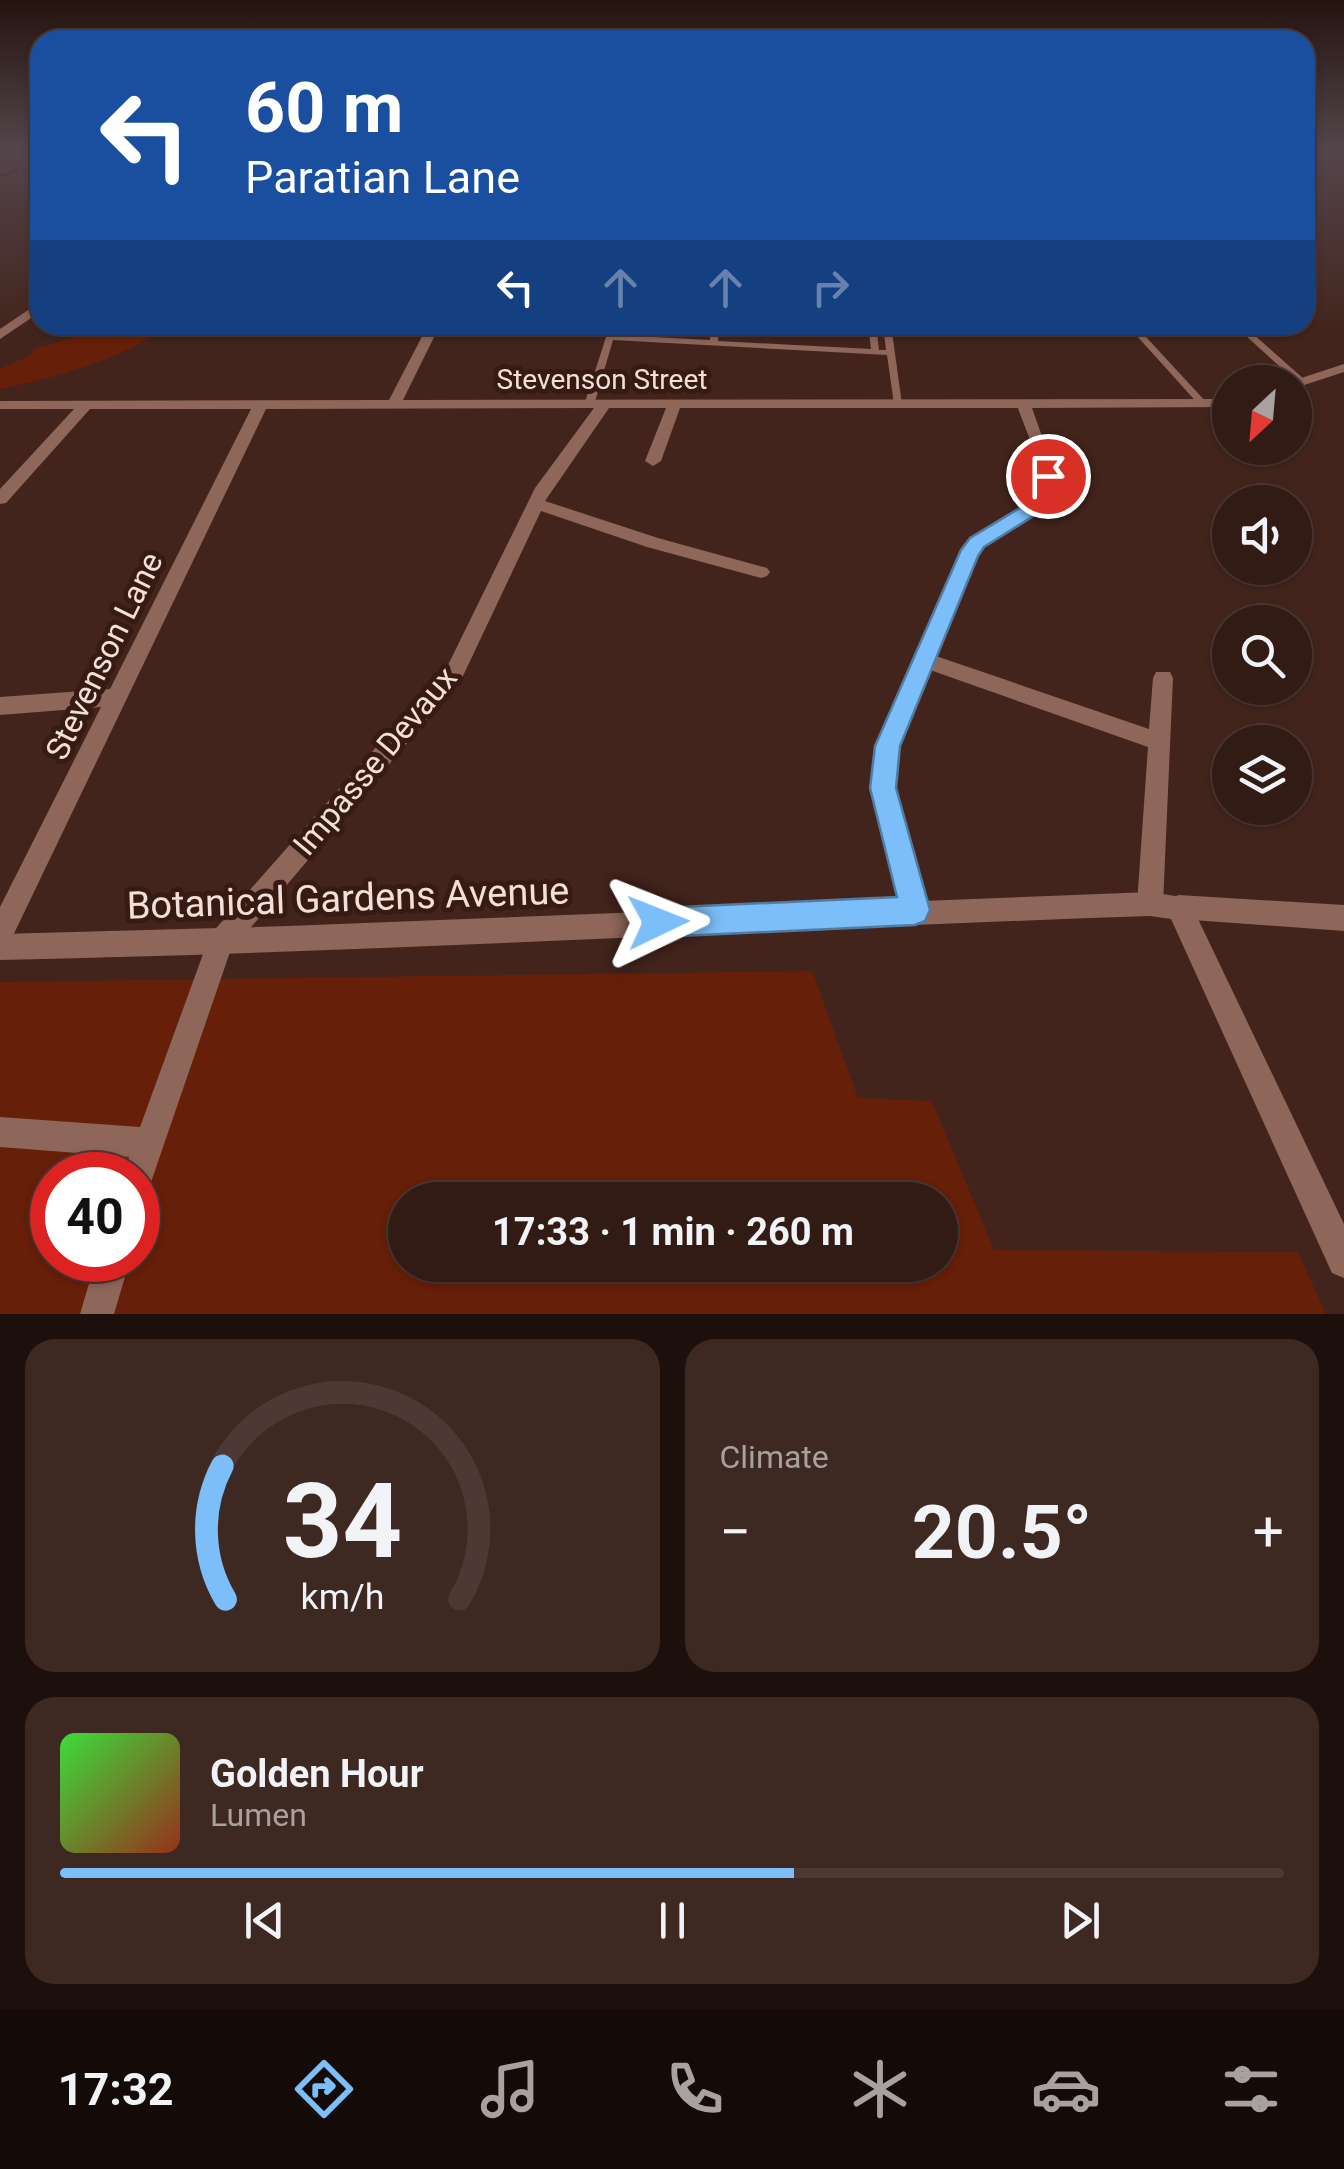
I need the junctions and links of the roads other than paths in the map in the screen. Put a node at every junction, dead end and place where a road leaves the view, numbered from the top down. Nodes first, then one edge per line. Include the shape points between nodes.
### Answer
1 (30, 313) edge
2 (0, 335) edge
3 (429, 335) edge
4 (714, 335) edge
5 (873, 335) edge
6 (887, 335) edge
7 (1139, 335) edge
8 (1248, 335) edge
9 (610, 337) joint
10 (714, 342) junction
11 (875, 352) junction
12 (890, 353) junction
13 (1279, 365) edge
14 (1344, 368) edge
15 (1312, 378) edge
16 (261, 404) junction
17 (394, 404) junction
18 (674, 404) junction
19 (898, 404) junction
20 (1024, 404) junction
21 (1204, 404) junction
22 (1212, 404) edge
23 (0, 405) edge
24 (86, 405) junction
25 (597, 405) junction
26 (653, 461) dead end
27 (3, 492) edge
28 (536, 503) junction
29 (760, 572) dead end
30 (924, 660) junction
31 (1163, 678) dead end
32 (117, 697) junction
33 (0, 706) edge
34 (1159, 742) junction
35 (1164, 906) junction
36 (915, 910) junction
37 (1344, 918) edge
38 (0, 935) edge
39 (219, 944) junction
40 (0, 947) edge
41 (0, 1132) edge
42 (147, 1144) junction
43 (145, 1152) edge
44 (1341, 1248) edge
45 (107, 1282) edge
46 (98, 1314) edge

1 - 2 street
3 - 17 street
4 - 10 lane
5 - 11 lane
6 - 12 lane
7 - 21 lane
8 - 13 lane
9 - 10 lane
9 - 25 lane
10 - 11 lane
11 - 12 lane
12 - 19 lane
14 - 15 street
16 - 17 street, Stevenson Street
16 - 24 street, Stevenson Street
16 - 32 street, Stevenson Lane
17 - 25 street, Stevenson Street
18 - 19 street, Stevenson Street
18 - 25 street, Stevenson Street
18 - 26 street
19 - 20 street, Stevenson Street
20 - 21 street, Stevenson Street
20 - 30 street via 1048,489 1030,512 977,542
21 - 22 street, Stevenson Street
23 - 24 street, Stevenson Street
24 - 27 street
25 - 28 street, Impasse Devaux
28 - 29 street
28 - 39 street, Impasse Devaux via 455,672
30 - 34 street
30 - 36 street via 888,746 883,788
31 - 34 street
32 - 33 street
32 - 38 street, Stevenson Lane
34 - 35 street
35 - 36 street, Botanical Gardens Avenue
35 - 37 street, Botanical Gardens Avenue
35 - 44 street
36 - 39 street, Botanical Gardens Avenue
39 - 40 street, Botanical Gardens Avenue
39 - 42 street, Impasse Devaux
41 - 42 street
42 - 43 street, Impasse Devaux
45 - 46 street

